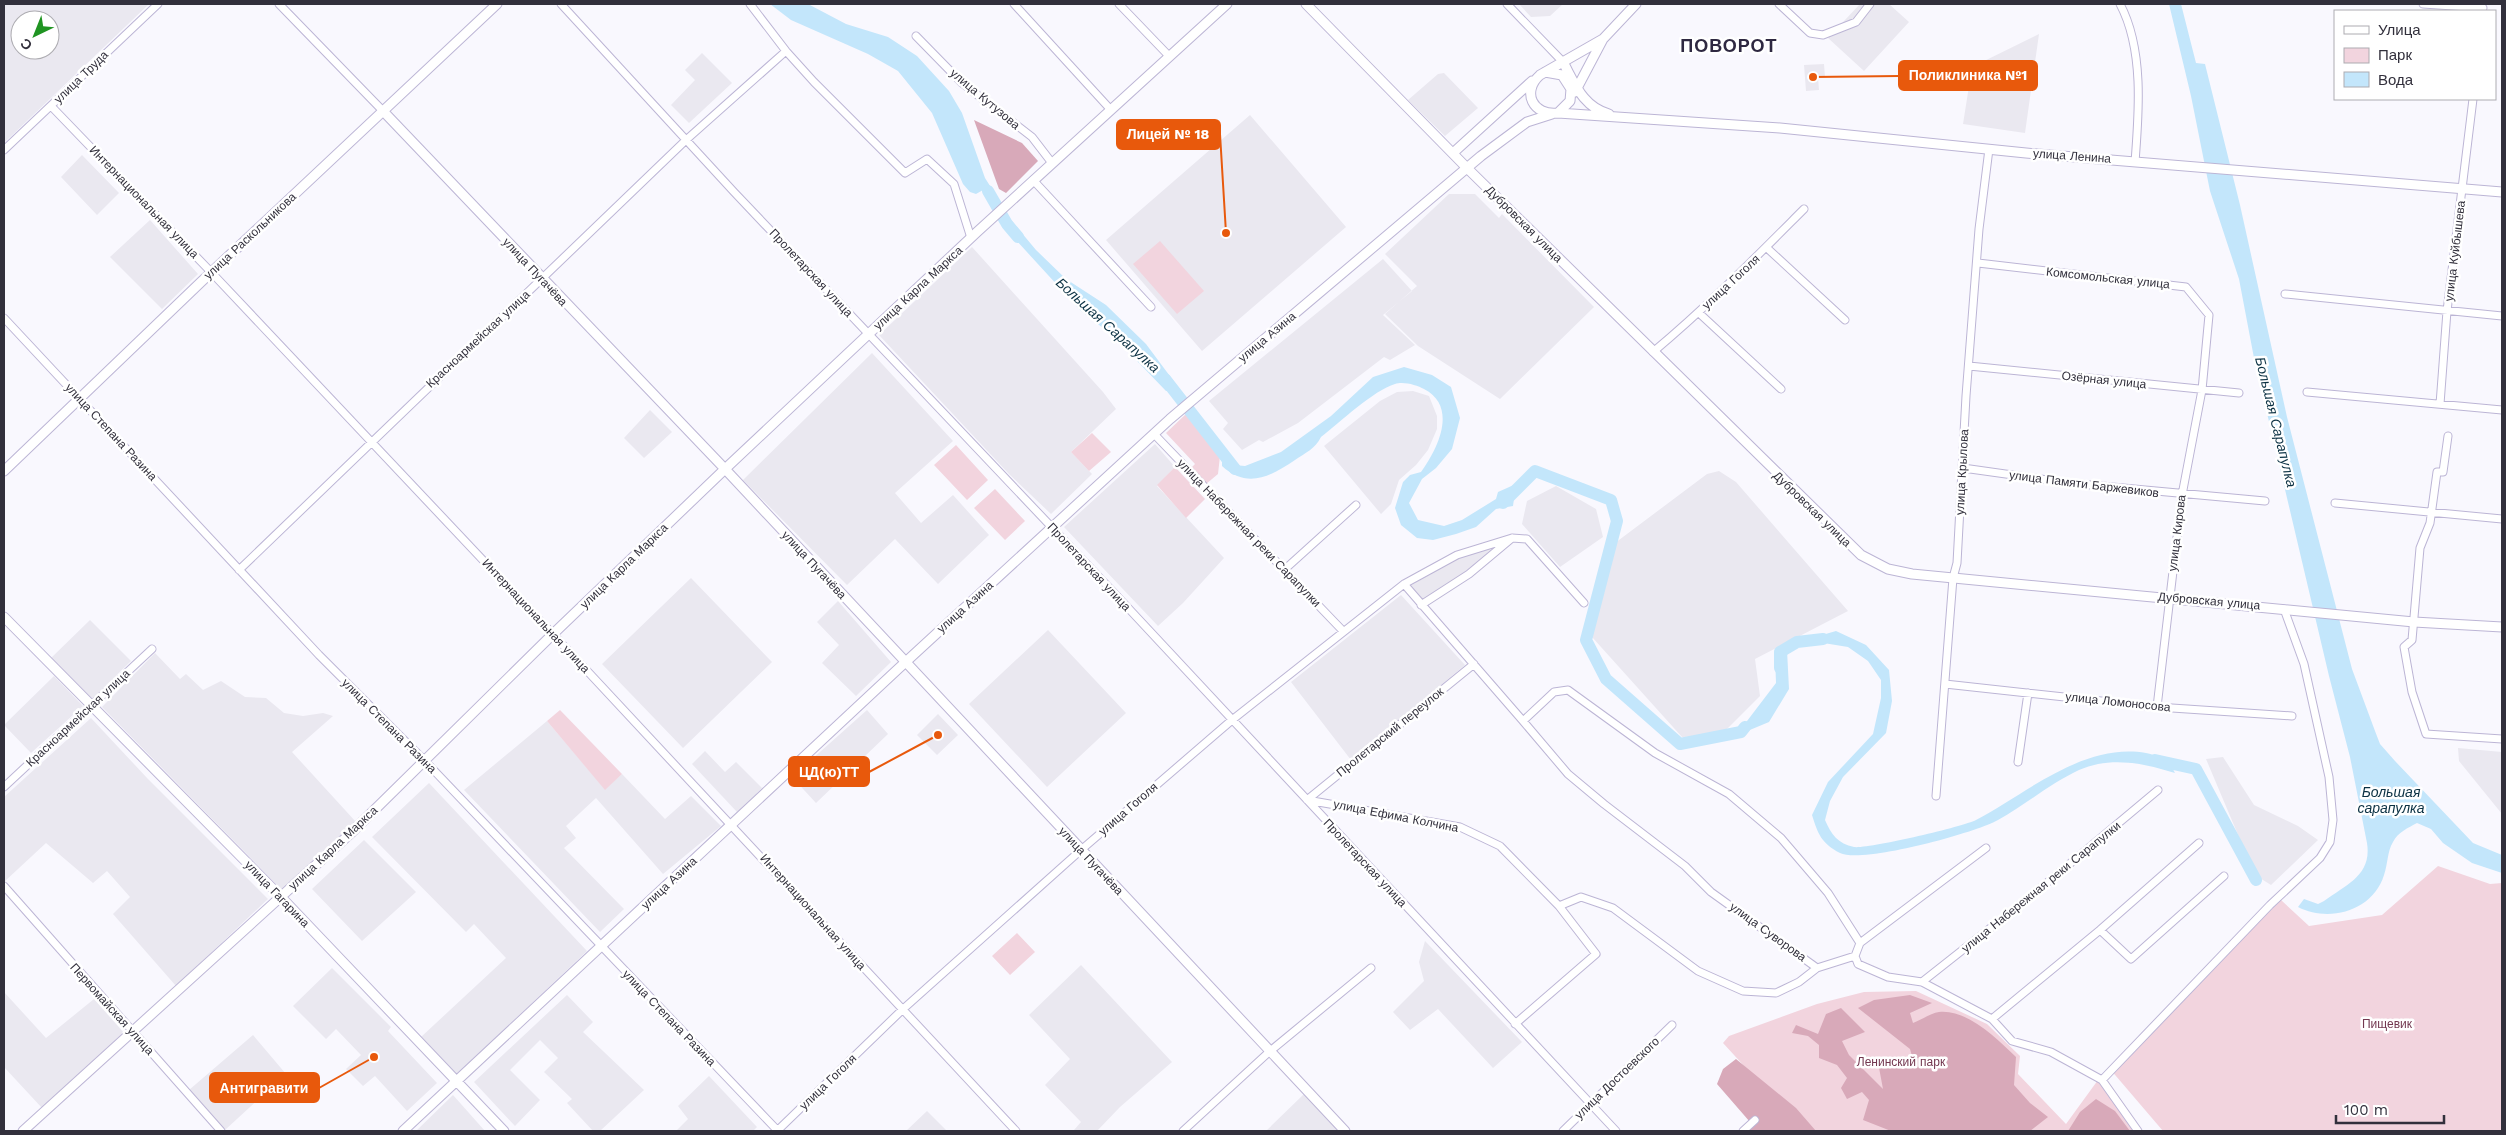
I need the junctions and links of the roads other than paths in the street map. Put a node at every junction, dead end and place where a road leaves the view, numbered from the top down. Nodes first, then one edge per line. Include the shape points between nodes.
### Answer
1 (158, 4) edge
2 (279, 4) edge
3 (497, 4) edge
4 (560, 4) edge
5 (750, 4) edge
6 (1014, 4) edge
7 (1119, 4) edge
8 (1227, 4) edge
9 (1306, 4) edge
10 (1507, 4) edge
11 (1636, 4) edge
12 (1779, 4) edge
13 (1870, 4) edge
14 (2120, 4) edge
15 (2423, 4) edge
16 (2483, 8) edge
17 (916, 36) dead end
18 (1603, 38) junction
19 (786, 51) junction
20 (1169, 56) junction
21 (1563, 62) junction
22 (1545, 72) junction
23 (1535, 79) junction
24 (1577, 88) junction
25 (2473, 100) edge
26 (1570, 101) junction
27 (51, 106) junction
28 (1110, 110) junction
29 (383, 111) junction
30 (1555, 114) junction
31 (1642, 119) junction
32 (686, 140) junction
33 (1989, 149) junction
34 (4, 150) edge
35 (1454, 154) junction
36 (2136, 162) junction
37 (1052, 163) junction
38 (1467, 168) junction
39 (1033, 180) junction
40 (2463, 189) junction
41 (2502, 192) edge
42 (1804, 209) dead end
43 (974, 235) junction
44 (1767, 248) junction
45 (1978, 263) junction
46 (211, 272) junction
47 (542, 279) junction
48 (2285, 294) dead end
49 (1151, 307) dead end
50 (2448, 311) junction
51 (1699, 313) junction
52 (2502, 316) edge
53 (4, 318) edge
54 (1845, 320) dead end
55 (868, 334) junction
56 (1653, 352) junction
57 (1969, 366) junction
58 (1781, 389) dead end
59 (2202, 390) junction
60 (2307, 392) dead end
61 (2239, 393) dead end
62 (79, 398) junction
63 (2440, 404) junction
64 (2502, 410) edge
65 (1154, 434) junction
66 (2448, 436) dead end
67 (370, 441) junction
68 (1963, 468) junction
69 (725, 469) junction
70 (4, 471) edge
71 (2182, 495) junction
72 (2265, 501) dead end
73 (2335, 503) dead end
74 (1356, 505) dead end
75 (2432, 512) junction
76 (2502, 519) edge
77 (1052, 528) junction
78 (1512, 538) junction
79 (239, 570) junction
80 (1284, 570) junction
81 (1953, 578) junction
82 (1404, 584) junction
83 (2170, 598) junction
84 (1584, 603) dead end
85 (1421, 605) junction
86 (2284, 608) junction
87 (4, 617) edge
88 (2414, 622) junction
89 (2502, 627) edge
90 (1343, 632) junction
91 (553, 634) junction
92 (152, 649) dead end
93 (905, 662) junction
94 (1474, 664) junction
95 (1945, 684) junction
96 (2028, 693) junction
97 (90, 706) junction
98 (2156, 707) junction
99 (2292, 716) dead end
100 (1232, 720) junction
101 (1523, 721) junction
102 (2502, 740) edge
103 (424, 760) junction
104 (2018, 762) dead end
105 (4, 788) edge
106 (2158, 790) dead end
107 (1936, 796) dead end
108 (1307, 800) junction
109 (732, 824) junction
110 (2199, 843) dead end
111 (1986, 848) dead end
112 (1081, 850) junction
113 (2224, 876) dead end
114 (4, 886) edge
115 (281, 897) junction
116 (1559, 906) junction
117 (2100, 930) junction
118 (1860, 943) junction
119 (600, 947) junction
120 (1855, 956) junction
121 (1371, 968) dead end
122 (1817, 968) junction
123 (1922, 982) junction
124 (902, 1010) junction
125 (1992, 1019) junction
126 (1515, 1024) junction
127 (1672, 1025) dead end
128 (132, 1032) junction
129 (1269, 1052) junction
130 (2102, 1080) junction
131 (456, 1081) junction
132 (1590, 1104) junction
133 (1755, 1120) dead end
134 (23, 1131) edge
135 (221, 1131) edge
136 (403, 1131) edge
137 (504, 1131) edge
138 (778, 1131) edge
139 (1016, 1131) edge
140 (1183, 1131) edge
141 (1345, 1131) edge
142 (1563, 1131) edge
143 (1616, 1131) edge
144 (1743, 1131) edge
145 (2138, 1131) edge

1 - 27 street, улица Труда
2 - 29 street, улица Пугачёва
3 - 29 main road, улица Раскольникова
4 - 32 street, Пролетарская улица
5 - 19 street
6 - 28 street
7 - 20 street
8 - 20 main road, улица Карла Маркса
9 - 35 main road, Дубровская улица
10 - 21 street
11 - 18 main road
12 - 13 street via 1810,33 1822,35 1856,22
14 - 36 street via 2134,54 2140,102
15 - 16 street
17 - 37 street, улица Кутузова via 962,83 1032,138
18 - 21 main road
18 - 24 main road
19 - 32 street, Красноармейская улица
19 - 43 street via 905,173 926,159 954,184
20 - 28 main road, улица Карла Маркса
21 - 22 main road
21 - 24 main road, улица Ленина
22 - 23 main road
22 - 26 main road via 1556,73 1566,79 1572,89
23 - 30 main road via 1530,90 1532,102 1540,111
23 - 35 main road
24 - 26 main road
24 - 31 main road, улица Ленина via 1594,109
25 - 40 street, улица Куйбышева
26 - 30 main road
27 - 34 street, улица Труда
27 - 46 street, Интернациональная улица
28 - 37 main road, улица Карла Маркса
29 - 46 main road, улица Раскольникова
29 - 47 main road, улица Пугачёва
30 - 31 main road, улица Ленина
30 - 38 main road, улица Азина via 1538,117 1517,128
31 - 33 main road, улица Ленина via 1780,128
32 - 47 street, Красноармейская улица
32 - 55 street, Пролетарская улица
33 - 36 main road, улица Ленина
33 - 45 street, улица Крылова
35 - 38 main road, Дубровская улица
36 - 40 main road, улица Ленина
37 - 39 main road, улица Карла Маркса
38 - 56 main road, Дубровская улица
38 - 65 main road, улица Азина
39 - 43 main road, улица Карла Маркса
39 - 49 street
40 - 41 main road, улица Ленина
40 - 50 street, улица Куйбышева
42 - 44 street, улица Гоголя
43 - 55 main road, улица Карла Маркса
44 - 51 street, улица Гоголя
44 - 54 street
45 - 57 street, улица Крылова
45 - 59 street, Комсомольская улица via 2186,287 2209,315
46 - 62 main road, улица Раскольникова
46 - 67 street, Интернациональная улица
47 - 67 street, Красноармейская улица
47 - 69 main road, улица Пугачёва
48 - 50 street
50 - 52 street
50 - 63 street, улица Куйбышева
51 - 56 street, улица Гоголя
51 - 58 street
53 - 62 street, улица Степана Разина
55 - 69 main road, улица Карла Маркса
55 - 77 street, Пролетарская улица
56 - 81 main road, Дубровская улица via 1861,555 1888,569
57 - 59 street, Озёрная улица
57 - 68 street, улица Крылова
59 - 61 street, Озёрная улица
59 - 71 street, улица Кирова
60 - 63 street
62 - 70 main road, улица Раскольникова
62 - 79 street, улица Степана Разина
63 - 64 street
65 - 77 main road, улица Азина
65 - 80 street, улица Набережная реки Сарапулки
66 - 75 street via 2443,472 2437,472
67 - 79 street, Красноармейская улица
67 - 91 street, Интернациональная улица
68 - 71 street, улица Памяти Баржевиков
68 - 81 street, улица Крылова via 1957,563
69 - 91 main road, улица Карла Маркса
69 - 93 main road, улица Пугачёва
71 - 72 street, улица Памяти Баржевиков
71 - 83 street, улица Кирова
73 - 75 street
74 - 80 street
75 - 76 street
75 - 88 street via 2420,548
77 - 93 main road, улица Азина
77 - 100 street, Пролетарская улица
78 - 82 street, улица Гоголя via 1457,555
78 - 84 street via 1527,539
78 - 85 street via 1469,574
79 - 103 street, улица Степана Разина
80 - 90 street, улица Набережная реки Сарапулки
81 - 83 main road, Дубровская улица
81 - 95 street, улица Крылова
82 - 85 street
82 - 90 street, улица Гоголя
83 - 86 main road, Дубровская улица
83 - 98 street, улица Кирова
85 - 94 street
86 - 88 main road, Дубровская улица
86 - 130 street via 2304,664 2329,778 2333,820 2330,842 2320,858 2270,905
87 - 97 main road, улица Гагарина
88 - 89 main road, Дубровская улица
88 - 102 street via 2412,640 2404,647 2412,692 2426,734
90 - 100 street, улица Гоголя
91 - 103 main road, улица Карла Маркса
91 - 109 street, Интернациональная улица
92 - 97 street, Красноармейская улица
93 - 109 main road, улица Азина
93 - 112 main road, улица Пугачёва
94 - 101 street
94 - 108 street, Пролетарский переулок
95 - 96 street, улица Ломоносова
95 - 107 street, улица Крылова
96 - 98 street, улица Ломоносова
96 - 104 street
97 - 105 street, Красноармейская улица
97 - 115 main road, улица Гагарина
98 - 99 street, улица Ломоносова
100 - 108 street, Пролетарская улица
100 - 112 street, улица Гоголя
101 - 118 street via 1554,692 1568,690 1655,753 1730,794 1782,838 1828,893
101 - 122 street, улица Суворова via 1568,774 1685,866 1711,892
103 - 115 main road, улица Карла Маркса via 352,833
103 - 119 street, улица Степана Разина
106 - 123 street, улица Набережная реки Сарапулки
108 - 116 street, улица Ефима Колчина via 1460,827 1500,846
108 - 126 street, Пролетарская улица
109 - 119 main road, улица Азина
109 - 124 street, Интернациональная улица
110 - 117 street
111 - 118 street
112 - 124 street, улица Гоголя
112 - 129 main road, улица Пугачёва
113 - 117 street via 2130,959
114 - 128 street, Первомайская улица
115 - 128 main road, улица Карла Маркса
115 - 131 main road, улица Гагарина
116 - 122 street, улица Суворова via 1581,897 1613,908 1698,971 1743,991 1776,993 1799,982
116 - 126 street, улица Ефима Колчина via 1596,954
117 - 125 street
118 - 120 street
119 - 131 main road, улица Азина
119 - 138 street, улица Степана Разина
120 - 122 street
120 - 123 street via 1858,964 1888,977
121 - 129 street
123 - 125 street
124 - 138 street, улица Гоголя
124 - 139 street, Интернациональная улица
125 - 130 street via 2012,1041 2051,1052
126 - 132 street, Пролетарская улица
127 - 132 street, улица Достоевского
128 - 134 main road, улица Карла Маркса
128 - 135 street, Первомайская улица
129 - 140 street
129 - 141 main road, улица Пугачёва
130 - 145 street
131 - 136 main road, улица Азина
131 - 137 main road, улица Гагарина
132 - 142 street, улица Достоевского
132 - 143 street, Пролетарская улица
133 - 144 street

